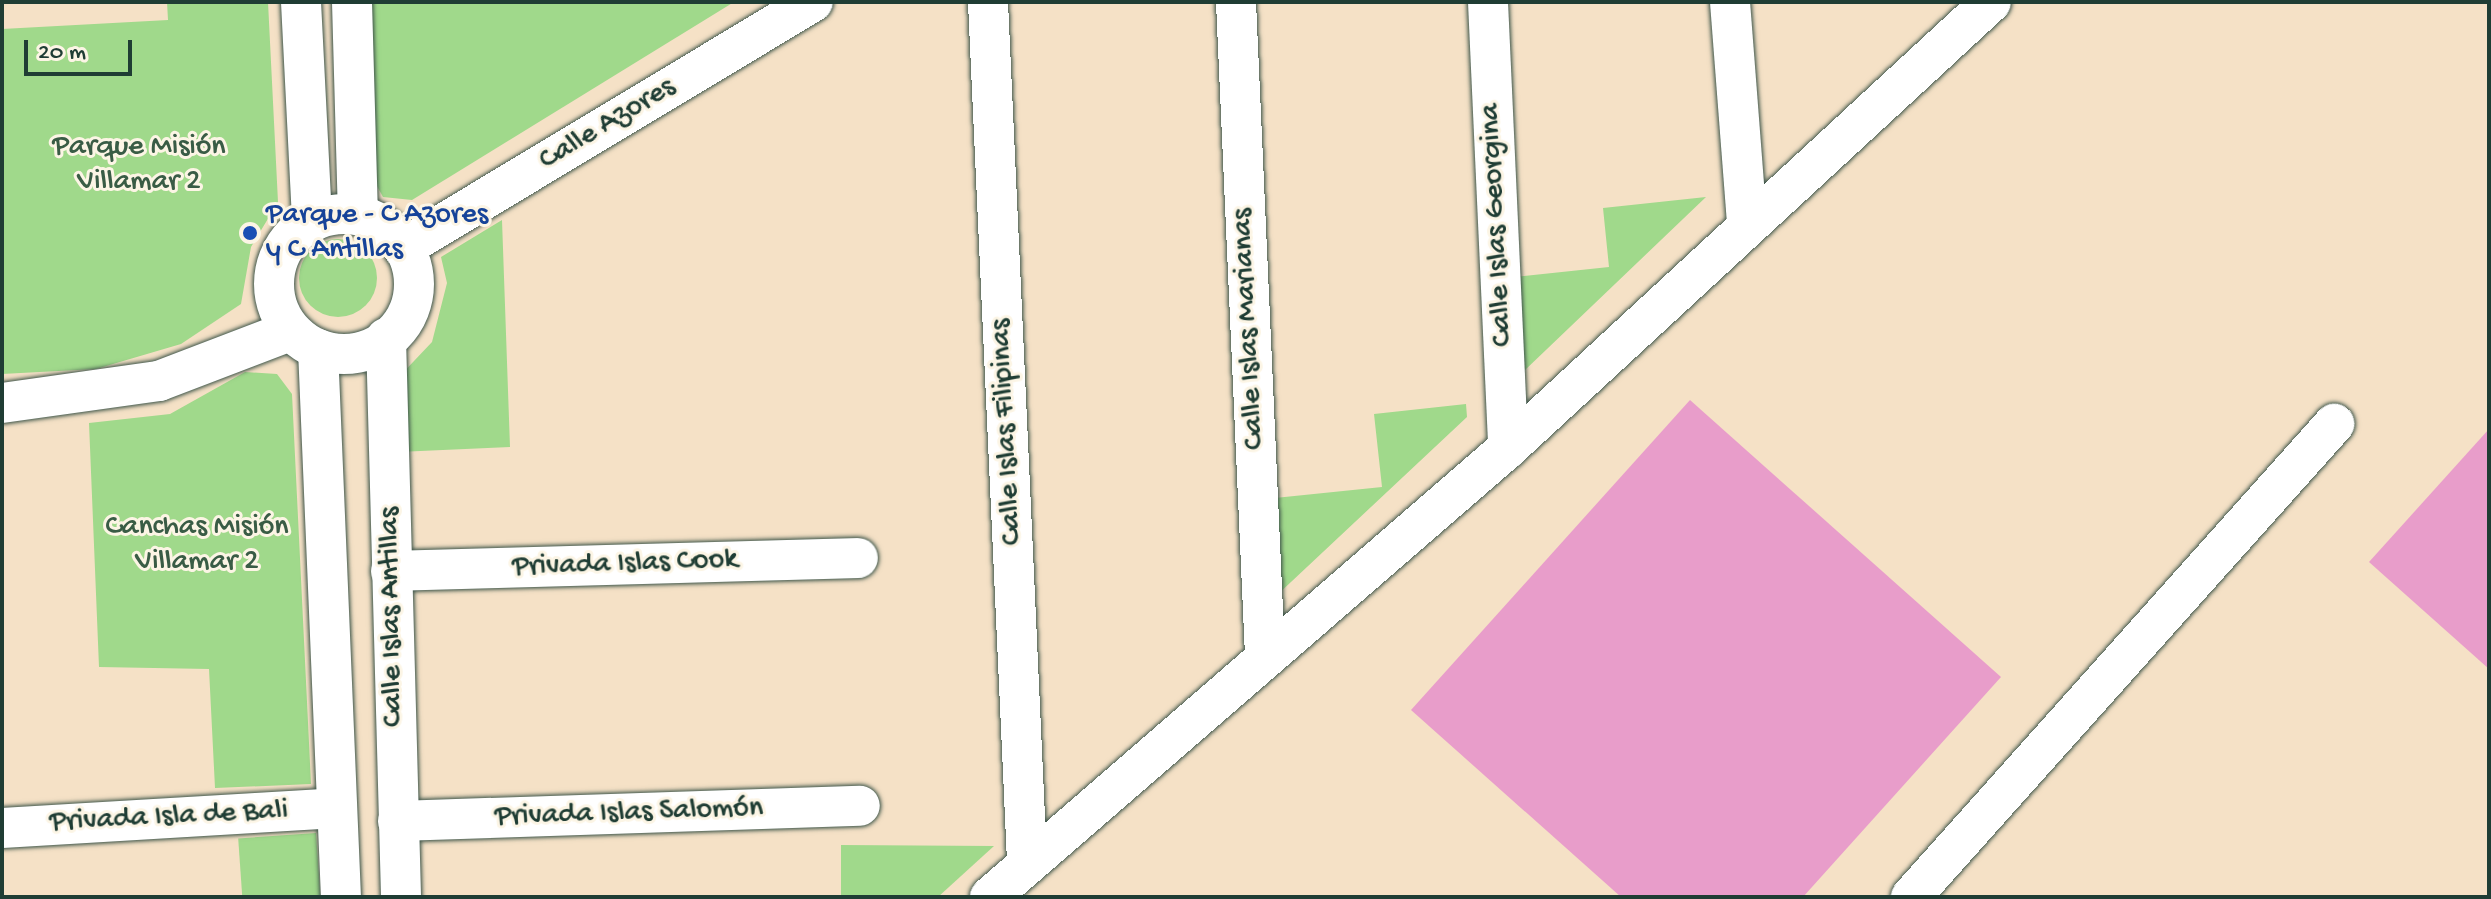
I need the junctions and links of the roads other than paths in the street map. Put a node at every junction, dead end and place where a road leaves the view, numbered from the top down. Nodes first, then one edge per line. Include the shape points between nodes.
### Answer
1 (301, 2) edge
2 (352, 2) edge
3 (813, 2) edge
4 (988, 2) edge
5 (1236, 2) edge
6 (1488, 2) edge
7 (1730, 2) edge
8 (1991, 2) edge
9 (358, 214) junction
10 (312, 222) junction
11 (1747, 225) junction
12 (403, 248) junction
13 (386, 338) junction
14 (304, 340) junction
15 (2, 403) edge
16 (2334, 424) dead end
17 (1508, 448) junction
18 (858, 558) dead end
19 (391, 571) junction
20 (1265, 656) junction
21 (860, 806) dead end
22 (336, 808) junction
23 (398, 821) junction
24 (2, 828) edge
25 (1027, 862) junction
26 (341, 897) edge
27 (401, 897) edge
28 (990, 897) edge
29 (1911, 897) edge

1 - 10 street
2 - 9 street
3 - 12 street, Calle Azores
4 - 25 street, Calle Islas Filipinas
5 - 20 street, Calle Islas Marianas
6 - 17 street, Calle Islas Georgina
7 - 11 street
8 - 11 street
9 - 10 street
9 - 12 street via 385,226
10 - 14 street via 282,248 272,280
11 - 17 street
12 - 13 street via 412,265 412,302
13 - 14 street via 359,353
13 - 19 street, Calle Islas Antillas
14 - 15 street via 159,381
14 - 22 street, Calle Islas Antillas
16 - 29 street
17 - 20 street
18 - 19 street, Privada Islas Cook
19 - 23 street, Calle Islas Antillas
20 - 25 street
21 - 23 street, Privada Islas Salomón
22 - 24 street, Privada Isla de Bali
22 - 26 street, Calle Islas Antillas
23 - 27 street, Calle Islas Antillas
25 - 28 street

